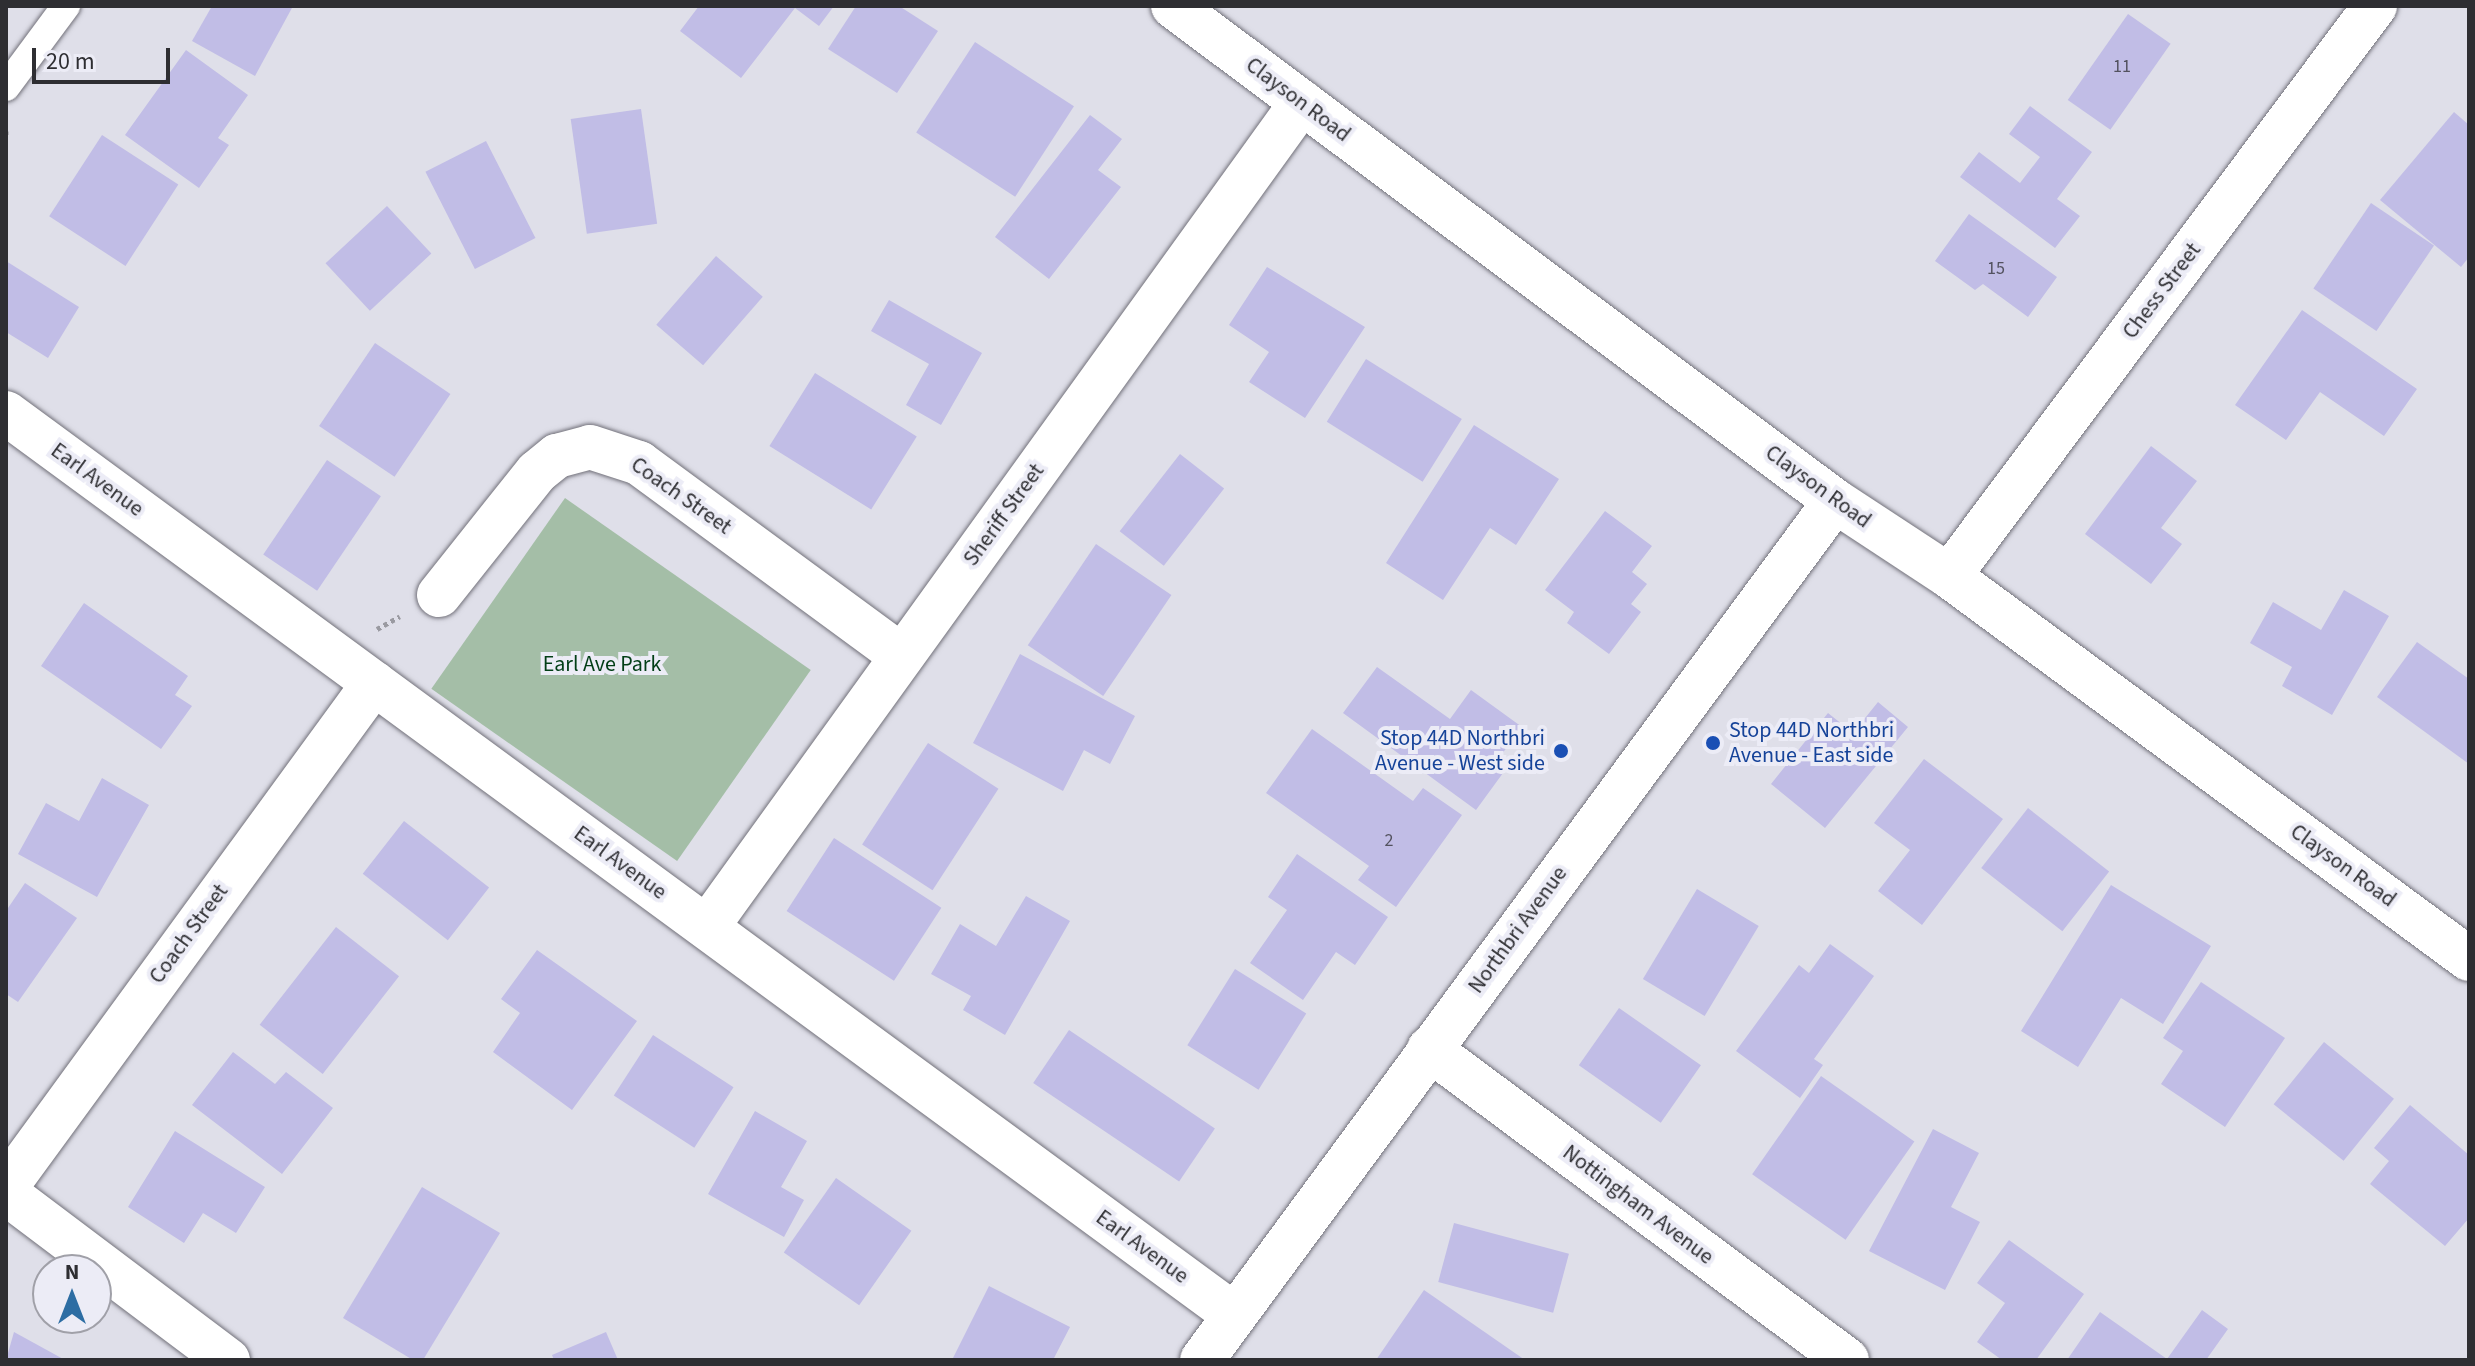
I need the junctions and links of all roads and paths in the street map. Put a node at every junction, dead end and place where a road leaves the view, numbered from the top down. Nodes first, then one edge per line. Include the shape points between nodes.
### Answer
1 (66, 6) edge
2 (1173, 6) edge
3 (2375, 6) edge
4 (6, 87) edge
5 (1302, 102) junction
6 (6, 413) edge
7 (1835, 501) junction
8 (1949, 576) junction
9 (439, 595) joint
10 (333, 653) junction
11 (902, 656) junction
12 (374, 683) junction
13 (707, 927) junction
14 (2469, 959) edge
15 (1429, 1049) junction
16 (6, 1190) edge
17 (1233, 1314) junction
18 (228, 1360) edge
19 (1202, 1360) edge
20 (1847, 1360) edge

1 - 4 lane
2 - 5 street, Clayson Road
3 - 8 street, Chess Street
5 - 7 street, Clayson Road
5 - 11 street, Sheriff Street
6 - 10 street, Earl Avenue
7 - 8 street, Clayson Road
7 - 15 street, Northbri Avenue
8 - 14 street, Clayson Road
9 - 10 path
9 - 11 street, Coach Street via 537,472 557,456 590,447 639,463
10 - 12 street, Earl Avenue
11 - 13 street, Sheriff Street
12 - 13 street, Earl Avenue
12 - 16 street, Coach Street
13 - 17 street, Earl Avenue
15 - 17 street, Northbri Avenue
15 - 20 street, Nottingham Avenue
16 - 18 street
17 - 19 street, Northbri Avenue

